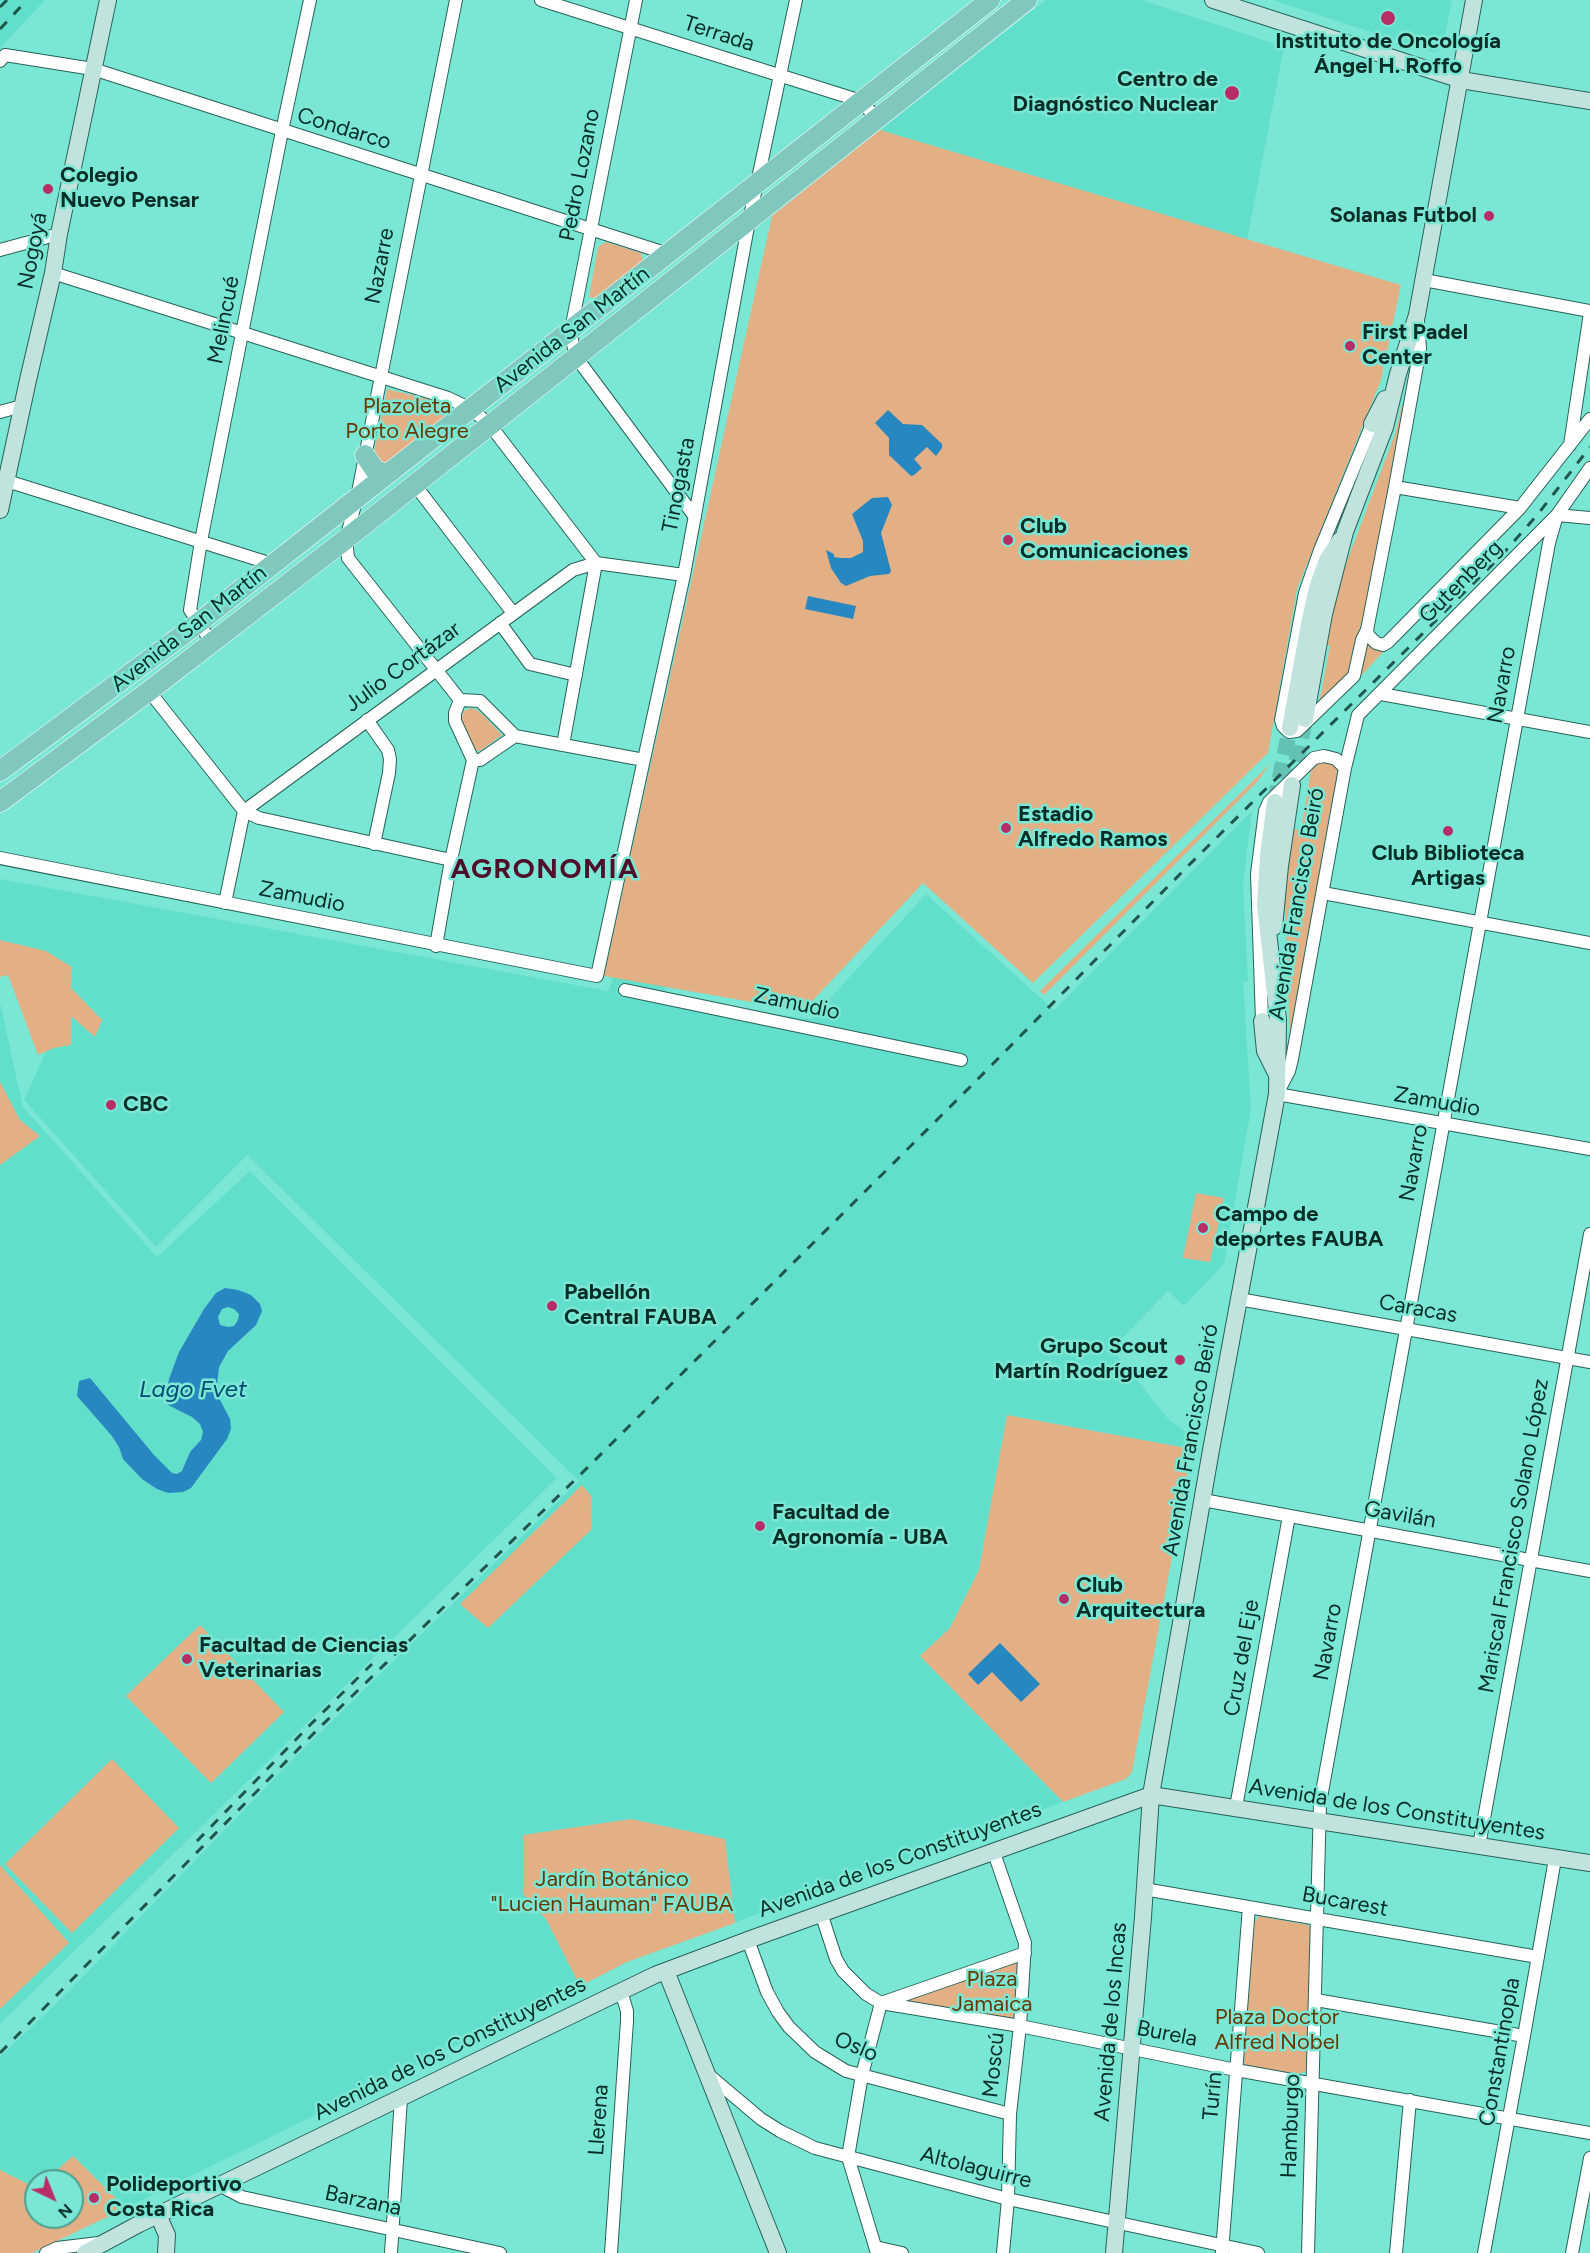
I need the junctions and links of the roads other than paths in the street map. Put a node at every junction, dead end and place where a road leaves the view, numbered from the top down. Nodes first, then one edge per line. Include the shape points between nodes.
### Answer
1 (108, 0) edge
2 (310, 0) edge
3 (456, 0) edge
4 (541, 0) edge
5 (636, 0) edge
6 (796, 0) edge
7 (990, 0) edge
8 (1027, 0) edge
9 (1213, 0) edge
10 (1474, 0) edge
11 (630, 27) junction
12 (2, 58) edge
13 (93, 69) junction
14 (781, 76) junction
15 (1461, 80) junction
16 (861, 101) junction
17 (1590, 101) edge
18 (877, 119) junction
19 (282, 131) junction
20 (420, 174) junction
21 (759, 182) junction
22 (749, 220) junction
23 (591, 228) junction
24 (59, 234) junction
25 (0, 250) edge
26 (668, 254) junction
27 (53, 273) junction
28 (1424, 280) junction
29 (1590, 312) edge
30 (1417, 315) junction
31 (571, 330) junction
32 (243, 334) junction
33 (576, 357) junction
34 (1398, 374) junction
35 (380, 378) junction
36 (22, 406) junction
37 (471, 409) junction
38 (0, 412) edge
39 (1590, 419) edge
40 (1372, 424) joint
41 (490, 425) junction
42 (1570, 446) junction
43 (365, 455) junction
44 (1590, 468) edge
45 (387, 474) junction
46 (7, 481) junction
47 (415, 485) junction
48 (1395, 487) junction
49 (357, 497) junction
50 (1520, 508) junction
51 (0, 510) edge
52 (1557, 515) junction
53 (695, 518) junction
54 (1590, 518) edge
55 (1345, 532) junction
56 (346, 539) junction
57 (201, 542) junction
58 (596, 563) junction
59 (272, 564) junction
60 (684, 575) junction
61 (513, 613) junction
62 (500, 623) junction
63 (197, 624) junction
64 (1368, 630) junction
65 (212, 643) junction
66 (435, 670) junction
67 (576, 675) junction
68 (149, 691) junction
69 (1381, 694) junction
70 (460, 700) junction
71 (1517, 718) junction
72 (1305, 719) tunnel mouth
73 (1356, 719) joint
74 (367, 720) junction
75 (1290, 728) tunnel mouth
76 (1590, 732) edge
77 (515, 736) junction
78 (563, 745) junction
79 (473, 760) junction
80 (645, 760) junction
81 (1345, 768) junction
82 (0, 771) edge
83 (1292, 785) tunnel mouth
84 (0, 802) edge
85 (1275, 802) tunnel mouth
86 (244, 811) junction
87 (374, 844) junction
88 (0, 858) edge
89 (451, 860) junction
90 (1323, 893) junction
91 (225, 903) junction
92 (1480, 922) junction
93 (1590, 943) edge
94 (436, 946) junction
95 (1270, 957) junction
96 (597, 976) joint
97 (625, 990) dead end
98 (1262, 1021) joint
99 (961, 1060) dead end
100 (1278, 1076) junction
101 (1276, 1094) junction
102 (1443, 1124) junction
103 (1590, 1149) edge
104 (1590, 1234) edge
105 (1239, 1299) junction
106 (1406, 1328) junction
107 (1568, 1358) junction
108 (1590, 1362) edge
109 (1203, 1500) junction
110 (1289, 1516) junction
111 (1370, 1531) junction
112 (1531, 1560) junction
113 (1590, 1571) edge
114 (1151, 1795) junction
115 (1236, 1807) junction
116 (1319, 1820) junction
117 (1479, 1846) junction
118 (993, 1851) junction
119 (1555, 1859) junction
120 (1590, 1863) edge
121 (1144, 1889) junction
122 (1249, 1907) junction
123 (821, 1913) junction
124 (1316, 1919) junction
125 (748, 1940) junction
126 (1025, 1953) junction
127 (1538, 1957) junction
128 (666, 1971) junction
129 (621, 1991) junction
130 (1316, 2000) junction
131 (881, 2003) junction
132 (1020, 2026) junction
133 (1524, 2036) junction
134 (1131, 2048) junction
135 (1236, 2070) junction
136 (706, 2073) junction
137 (862, 2075) junction
138 (1313, 2082) junction
139 (401, 2098) junction
140 (1410, 2100) junction
141 (1010, 2114) junction
142 (1509, 2117) junction
143 (1590, 2133) edge
144 (848, 2157) junction
145 (1590, 2158) edge
146 (219, 2185) junction
147 (1008, 2199) junction
148 (158, 2215) junction
149 (1117, 2221) junction
150 (392, 2228) junction
151 (96, 2248) edge
152 (1222, 2249) edge
153 (876, 2250) edge
154 (46, 2253) edge
155 (71, 2253) edge
156 (85, 2253) edge
157 (166, 2253) edge
158 (391, 2253) edge
159 (500, 2253) edge
160 (611, 2253) edge
161 (778, 2253) edge
162 (902, 2253) edge
163 (1003, 2253) edge
164 (1114, 2253) edge
165 (1258, 2253) edge
166 (1308, 2253) edge
167 (1395, 2253) edge
168 (1484, 2253) edge
169 (1572, 2253) edge

1 - 13 main road, Nogoyá
2 - 19 street, Melincué
3 - 20 street, Nazarre
4 - 11 street, Terrada
5 - 11 street, Pedro Lozano
6 - 14 street, Tinogasta
7 - 16 main road, Avenida San Martín
8 - 18 main road, Avenida San Martín
9 - 15 main road
10 - 15 main road
11 - 14 street, Terrada
11 - 23 street, Pedro Lozano
12 - 13 street, Condarco
13 - 19 street, Condarco
13 - 24 main road, Nogoyá
14 - 16 street, Terrada
14 - 21 street, Tinogasta
15 - 17 main road
15 - 28 main road
16 - 18 street
16 - 21 main road, Avenida San Martín
18 - 22 main road, Avenida San Martín
19 - 20 street, Condarco
19 - 32 street, Melincué
20 - 23 street, Condarco
20 - 35 street, Nazarre
21 - 22 street, Tinogasta
21 - 26 main road, Avenida San Martín
22 - 33 main road, Avenida San Martín
22 - 53 street, Tinogasta
23 - 26 street, Condarco
23 - 31 street, Pedro Lozano
24 - 25 street
24 - 27 main road, Nogoyá
26 - 31 main road, Avenida San Martín
27 - 32 street
27 - 36 main road, Nogoyá
28 - 29 street
28 - 30 main road
29 - 42 street
30 - 34 main road
30 - 48 street via 1420,349
31 - 33 street, Pedro Lozano
31 - 37 main road, Avenida San Martín
32 - 35 street
32 - 57 street, Melincué
33 - 41 main road, Avenida San Martín
33 - 53 street
34 - 40 main road
34 - 55 main road via 1385,427
35 - 37 street
35 - 43 street, Nazarre
36 - 38 street
36 - 46 main road, Nogoyá
37 - 41 street
37 - 45 main road, Avenida San Martín
39 - 42 street, Gutenberg
40 - 64 street via 1305,594 1281,720 1286,730 1297,731 1354,676
41 - 47 main road, Avenida San Martín
41 - 58 street
42 - 50 street, Gutenberg
43 - 45 main road via 375,470
43 - 49 street, Nazarre
44 - 52 street, Gutenberg
45 - 49 main road, Avenida San Martín
46 - 51 main road, Nogoyá
46 - 57 street
47 - 56 main road, Avenida San Martín
47 - 61 street
48 - 50 street
48 - 64 street
49 - 56 street, Nazarre
49 - 59 main road, Avenida San Martín
50 - 64 street, Gutenberg via 1388,642 1376,643 1368,636
52 - 54 street
52 - 69 street, Gutenberg
52 - 71 street, Navarro
53 - 60 street, Tinogasta
55 - 72 main road via 1324,614
55 - 75 main road via 1327,560 1317,588
56 - 65 main road, Avenida San Martín
56 - 66 street via 348,558
57 - 59 street
57 - 63 street, Melincué via 190,610
58 - 60 street, Julio Cortázar
58 - 61 street, Julio Cortázar via 573,570
58 - 67 street
59 - 63 main road, Avenida San Martín
60 - 80 street, Tinogasta
61 - 62 street, Julio Cortázar
62 - 66 street, Julio Cortázar
62 - 67 street via 530,664
63 - 65 street, Melincué
63 - 82 main road, Avenida San Martín
65 - 68 main road, Avenida San Martín
66 - 70 street
66 - 74 street, Julio Cortázar
67 - 78 street
68 - 84 main road, Avenida San Martín
68 - 86 street
69 - 71 street
69 - 73 street, Gutenberg
70 - 77 street via 480,701
70 - 79 street via 455,721
71 - 76 street
71 - 92 street, Navarro
73 - 81 street, Avenida Francisco Beiró
74 - 86 street, Julio Cortázar
74 - 87 street via 390,759
77 - 78 street
77 - 79 street via 480,760
78 - 80 street
79 - 89 street
80 - 96 street, Tinogasta
81 - 90 street, Avenida Francisco Beiró
81 - 98 street via 1336,759 1314,759 1269,802 1265,811 1257,874
83 - 95 main road
85 - 95 main road via 1265,905
86 - 87 street via 259,818
86 - 91 street
87 - 89 street
88 - 91 street, Zamudio
89 - 94 street
90 - 92 street
90 - 101 street, Avenida Francisco Beiró via 1292,1059
91 - 94 street, Zamudio
92 - 93 street
92 - 102 street, Navarro
94 - 96 street, Zamudio
95 - 100 main road, Avenida Francisco Beiró via 1278,1020
97 - 99 street, Zamudio
98 - 100 main road via 1265,1051
100 - 101 main road, Avenida Francisco Beiró
101 - 102 street, Zamudio
101 - 105 main road, Avenida Francisco Beiró
102 - 103 street, Zamudio
102 - 106 street, Navarro
104 - 107 street, Mariscal Francisco Solano López
105 - 106 street, Caracas
105 - 109 main road, Avenida Francisco Beiró
106 - 107 street, Caracas
106 - 111 street, Navarro
107 - 108 street, Caracas
107 - 112 street, Mariscal Francisco Solano López
109 - 110 street, Gavilán
109 - 114 main road, Avenida Francisco Beiró
110 - 111 street, Gavilán
110 - 115 street, Cruz del Eje
111 - 112 street, Gavilán
111 - 116 street, Navarro
112 - 113 street, Gavilán
112 - 117 street, Mariscal Francisco Solano López
114 - 115 main road, Avenida de los Constituyentes
114 - 118 main road, Avenida de los Constituyentes
114 - 121 main road, Avenida de los Incas
115 - 116 main road, Avenida de los Constituyentes
116 - 117 main road, Avenida de los Constituyentes
116 - 124 street, Hamburgo
117 - 119 main road, Avenida de los Constituyentes
118 - 123 main road, Avenida de los Constituyentes
118 - 126 street, Moscú via 1025,1942
119 - 120 main road, Avenida de los Constituyentes
119 - 127 street, Constantinopla
121 - 122 street, Bucarest
121 - 134 main road, Avenida de los Incas
122 - 124 street, Bucarest
122 - 135 street, Turín
123 - 125 main road, Avenida de los Constituyentes
123 - 131 street, Burela via 843,1971
124 - 127 street, Bucarest
124 - 130 street, Hamburgo
125 - 128 main road, Avenida de los Constituyentes
125 - 137 street, Oslo via 767,1992 789,2027 830,2062
126 - 131 street
126 - 132 street, Moscú
127 - 133 street, Constantinopla
128 - 129 main road, Avenida de los Constituyentes
128 - 136 main road
129 - 139 main road, Avenida de los Constituyentes
129 - 160 street, Llerena via 627,2021
130 - 133 street
130 - 138 street, Hamburgo
131 - 132 street, Burela
131 - 137 street
132 - 134 street, Burela
132 - 141 street, Moscú
133 - 142 street, Constantinopla
134 - 135 street, Burela
134 - 149 main road, Avenida de los Incas
135 - 138 street, Burela
135 - 152 street, Turín
136 - 144 street, Altolaguirre via 780,2131 815,2148
136 - 161 main road
137 - 141 street, Oslo
137 - 144 street
138 - 140 street, Burela
138 - 166 street, Hamburgo
139 - 146 main road, Avenida de los Constituyentes
139 - 150 street
140 - 142 street, Burela
140 - 167 street
141 - 147 street, Moscú
142 - 143 street, Burela
142 - 168 street, Constantinopla
144 - 147 street, Altolaguirre
144 - 153 street
145 - 169 street
146 - 148 main road, Avenida de los Constituyentes
146 - 150 street, Barzana via 242,2197
147 - 149 street, Altolaguirre
147 - 163 street, Moscú
148 - 151 main road, Avenida de los Constituyentes
148 - 157 main road via 167,2235
149 - 152 street, Altolaguirre
149 - 164 main road, Avenida de los Incas
150 - 158 street
150 - 159 street, Barzana
151 - 154 street, Avenida de los Constituyentes via 57,2248
151 - 155 main road, Avenida de los Constituyentes
151 - 156 main road, Avenida de los Constituyentes
152 - 165 street, Altolaguirre
153 - 162 street

